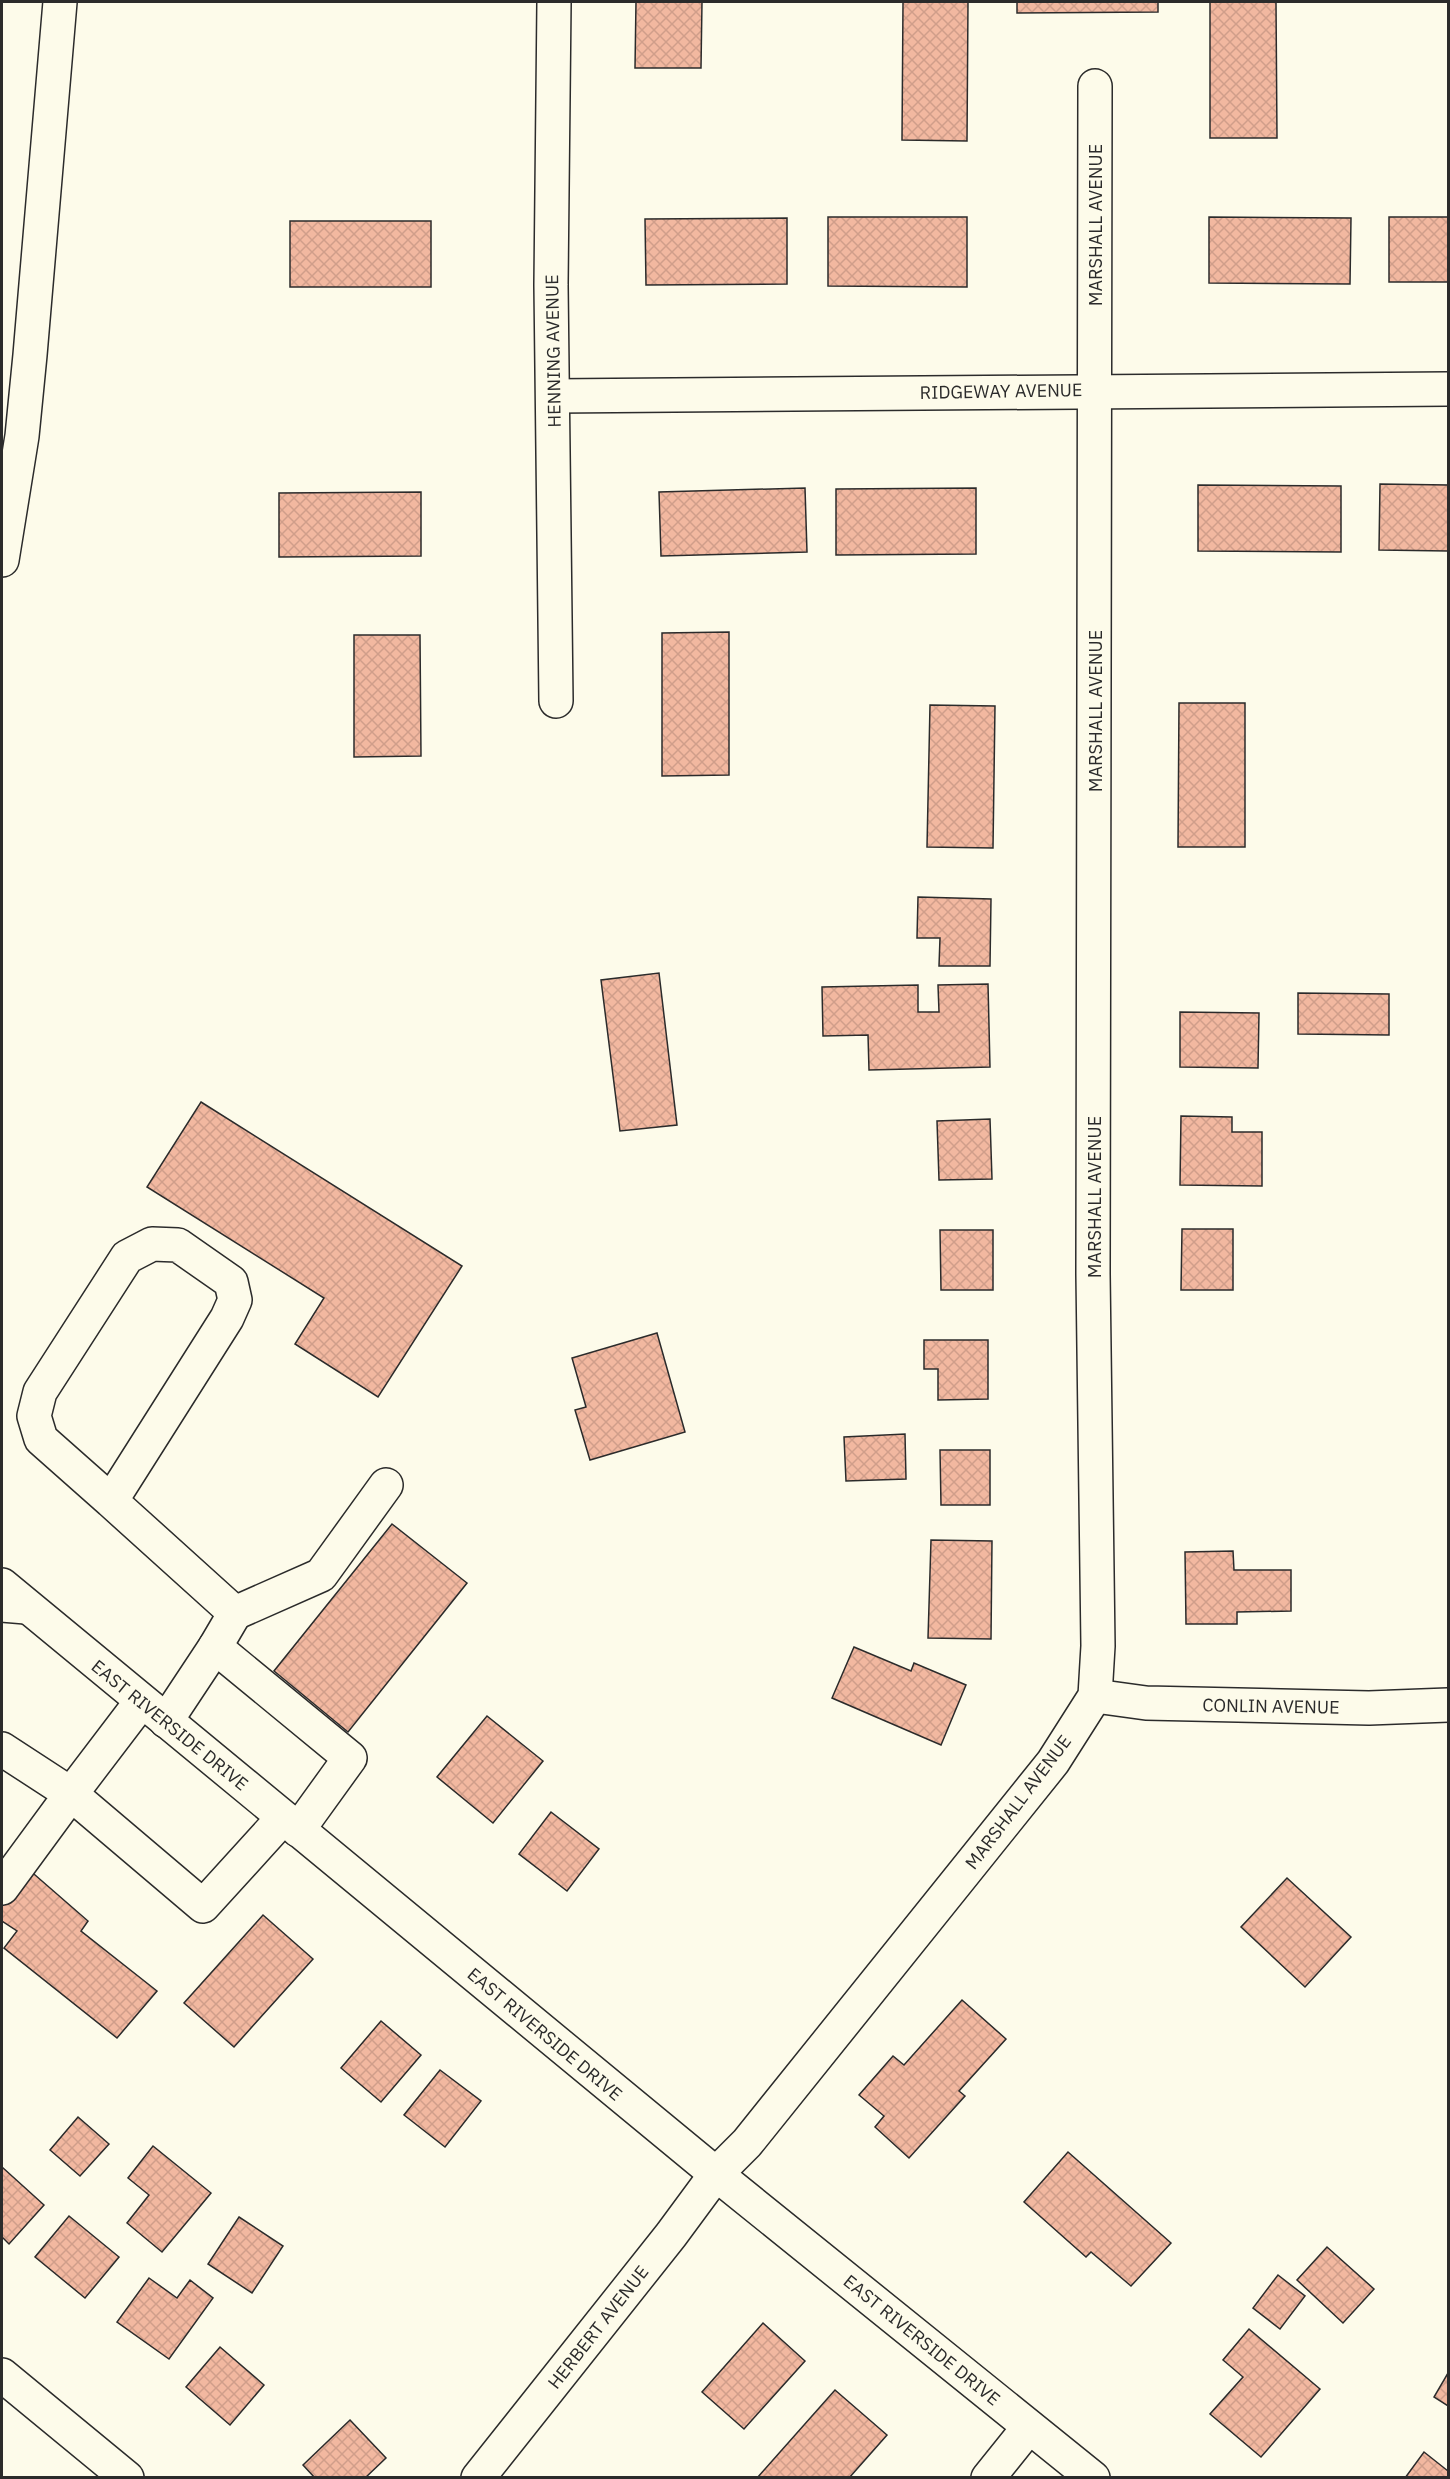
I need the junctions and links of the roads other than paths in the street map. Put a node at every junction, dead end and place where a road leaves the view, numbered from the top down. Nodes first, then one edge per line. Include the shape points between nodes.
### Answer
1 (60, 2) edge
2 (554, 2) edge
3 (1095, 86) dead end
4 (1449, 389) edge
5 (1095, 390) junction
6 (554, 396) junction
7 (2, 560) edge
8 (556, 701) dead end
9 (386, 1485) dead end
10 (111, 1501) junction
11 (2, 1585) edge
12 (14, 1606) edge
13 (235, 1613) junction
14 (215, 1647) junction
15 (1095, 1696) junction
16 (1449, 1705) edge
17 (154, 1712) junction
18 (2, 1749) edge
19 (71, 1794) junction
20 (290, 1824) junction
21 (2, 1888) edge
22 (716, 2174) junction
23 (2, 2375) edge
24 (1029, 2427) junction
25 (127, 2478) edge
26 (478, 2478) edge
27 (988, 2478) edge
28 (1093, 2478) edge

1 - 7 main road via 27,390
2 - 6 main road, HENNING AVENUE
3 - 5 main road, MARSHALL AVENUE
4 - 5 main road, RIDGEWAY AVENUE
5 - 6 main road, RIDGEWAY AVENUE
5 - 15 main road, MARSHALL AVENUE via 1094,1274 1098,1646
6 - 8 main road, HENNING AVENUE
9 - 13 main road via 321,1575
10 - 10 main road via 235,1300 231,1282 178,1245 152,1244 127,1257 40,1392 34,1416 41,1439
10 - 13 main road
11 - 12 main road, EAST RIVERSIDE DRIVE
12 - 17 main road, EAST RIVERSIDE DRIVE
13 - 14 main road
14 - 17 main road
14 - 20 main road via 350,1758
15 - 16 main road, CONLIN AVENUE via 1158,1704 1369,1708
15 - 22 main road, MARSHALL AVENUE via 1053,1762 747,2143
17 - 19 main road
17 - 20 main road, EAST RIVERSIDE DRIVE
18 - 19 main road
19 - 20 main road via 203,1906
19 - 21 main road
20 - 22 main road, EAST RIVERSIDE DRIVE
22 - 24 main road, EAST RIVERSIDE DRIVE
22 - 26 main road, HERBERT AVENUE
23 - 25 main road
24 - 27 main road
24 - 28 main road, EAST RIVERSIDE DRIVE

